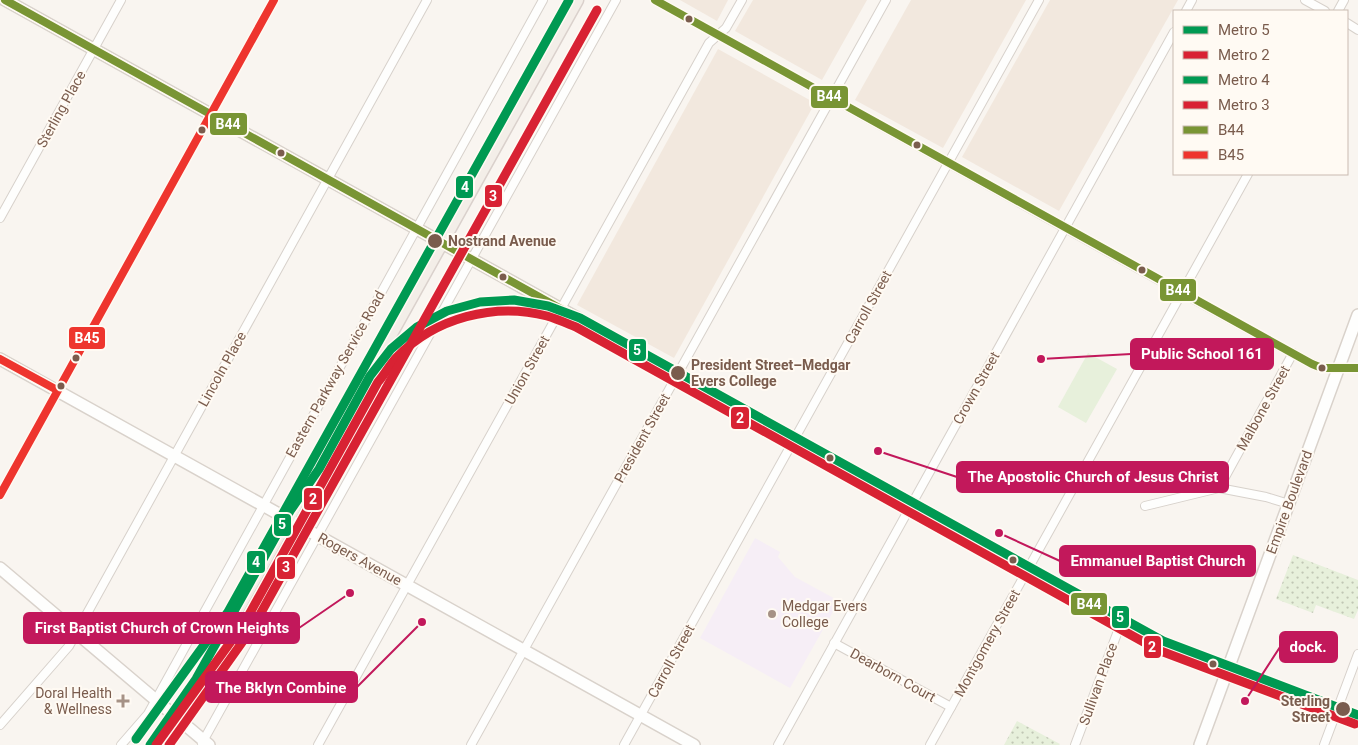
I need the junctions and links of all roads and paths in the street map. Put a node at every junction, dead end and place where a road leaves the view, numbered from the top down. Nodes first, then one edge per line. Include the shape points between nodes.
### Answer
1 (5, 0) edge
2 (122, 0) edge
3 (274, 0) edge
4 (427, 0) edge
5 (543, 0) edge
6 (577, 0) edge
7 (616, 0) edge
8 (655, 0) edge
9 (742, 0) edge
10 (886, 0) edge
11 (1039, 0) edge
12 (1305, 0) edge
13 (1323, 10) edge
14 (1173, 34) edge
15 (718, 35) junction
16 (94, 50) junction
17 (831, 98) junction
18 (211, 115) junction
19 (948, 163) junction
20 (1247, 175) edge
21 (327, 180) junction
22 (0, 218) edge
23 (416, 228) junction
24 (1065, 228) junction
25 (441, 243) junction
26 (471, 260) junction
27 (1182, 293) junction
28 (561, 309) junction
29 (1358, 315) edge
30 (1293, 354) junction
31 (0, 359) edge
32 (1339, 368) junction
33 (1358, 368) edge
34 (678, 374) junction
35 (57, 390) junction
36 (794, 439) junction
37 (174, 456) junction
38 (1219, 488) junction
39 (0, 494) edge
40 (911, 504) junction
41 (1289, 504) junction
42 (262, 505) junction
43 (1145, 506) dead end
44 (288, 519) junction
45 (318, 536) junction
46 (0, 568) edge
47 (1029, 569) junction
48 (407, 586) junction
49 (1121, 623) junction
50 (76, 633) junction
51 (834, 643) junction
52 (524, 651) junction
53 (1358, 654) edge
54 (1228, 669) junction
55 (155, 700) junction
56 (951, 707) junction
57 (1337, 710) junction
58 (641, 715) junction
59 (177, 718) junction
60 (1358, 718) edge
61 (1, 722) edge
62 (204, 744) edge
63 (121, 745) edge
64 (158, 745) edge
65 (318, 745) edge
66 (471, 745) edge
67 (624, 745) edge
68 (694, 745) edge
69 (778, 745) edge
70 (930, 745) edge
71 (1075, 745) edge
72 (1200, 745) edge
73 (1324, 745) edge

1 - 16 main road
2 - 16 street, Sterling Place
3 - 18 street
4 - 21 street, Lincoln Place
5 - 23 street, Eastern Parkway Service Road
6 - 25 main road
7 - 26 street
8 - 15 street
9 - 15 street, Union Street via 726,28
10 - 17 street, President Street
11 - 19 street, Carroll Street
12 - 13 street
14 - 24 street, Crown Street
15 - 17 street
15 - 28 street, Union Street via 709,43
16 - 18 main road
16 - 22 street, Sterling Place
17 - 19 street
17 - 34 street, President Street
18 - 21 main road
18 - 35 street
19 - 24 street
19 - 36 street, Carroll Street
20 - 27 street, Montgomery Street
21 - 23 main road
21 - 37 street, Lincoln Place
23 - 25 main road
23 - 42 street, Eastern Parkway Service Road
24 - 27 street
24 - 40 street, Crown Street
25 - 26 main road
25 - 44 main road
26 - 28 main road
26 - 45 street
27 - 30 street
27 - 47 street, Montgomery Street
28 - 34 main road
28 - 48 street, Union Street
29 - 32 main road, Empire Boulevard
30 - 32 street via 1322,368
30 - 38 street, Malbone Street
31 - 35 main road, Rogers Avenue
32 - 33 street
32 - 41 main road, Empire Boulevard
34 - 36 main road
34 - 52 street, President Street
35 - 37 main road, Rogers Avenue
35 - 39 street
36 - 40 main road
36 - 58 street, Carroll Street
37 - 42 main road, Rogers Avenue
37 - 50 street, Lincoln Place
38 - 41 street
38 - 43 street
40 - 47 main road
40 - 51 street, Crown Street
41 - 54 main road, Empire Boulevard
42 - 44 main road, Rogers Avenue
42 - 55 street, Eastern Parkway Service Road
44 - 45 main road, Rogers Avenue
44 - 59 main road
45 - 48 main road, Rogers Avenue
45 - 62 street
46 - 50 main road
47 - 49 main road
47 - 56 street, Montgomery Street
48 - 52 main road, Rogers Avenue
48 - 65 street, Union Street
49 - 54 main road via 1155,643
49 - 71 street, Sullivan Place
50 - 55 main road
50 - 61 street, Lincoln Place via 69,646
51 - 56 street, Dearborn Court
51 - 69 street, Crown Street
52 - 58 main road, Rogers Avenue
52 - 66 street, President Street
53 - 57 street
54 - 57 main road
54 - 72 main road, Empire Boulevard
55 - 59 main road
55 - 63 street, Eastern Parkway Service Road via 148,714
56 - 70 street, Montgomery Street
57 - 60 main road
57 - 73 street
58 - 67 street, Carroll Street
58 - 68 main road, Rogers Avenue
59 - 62 main road
59 - 64 main road

